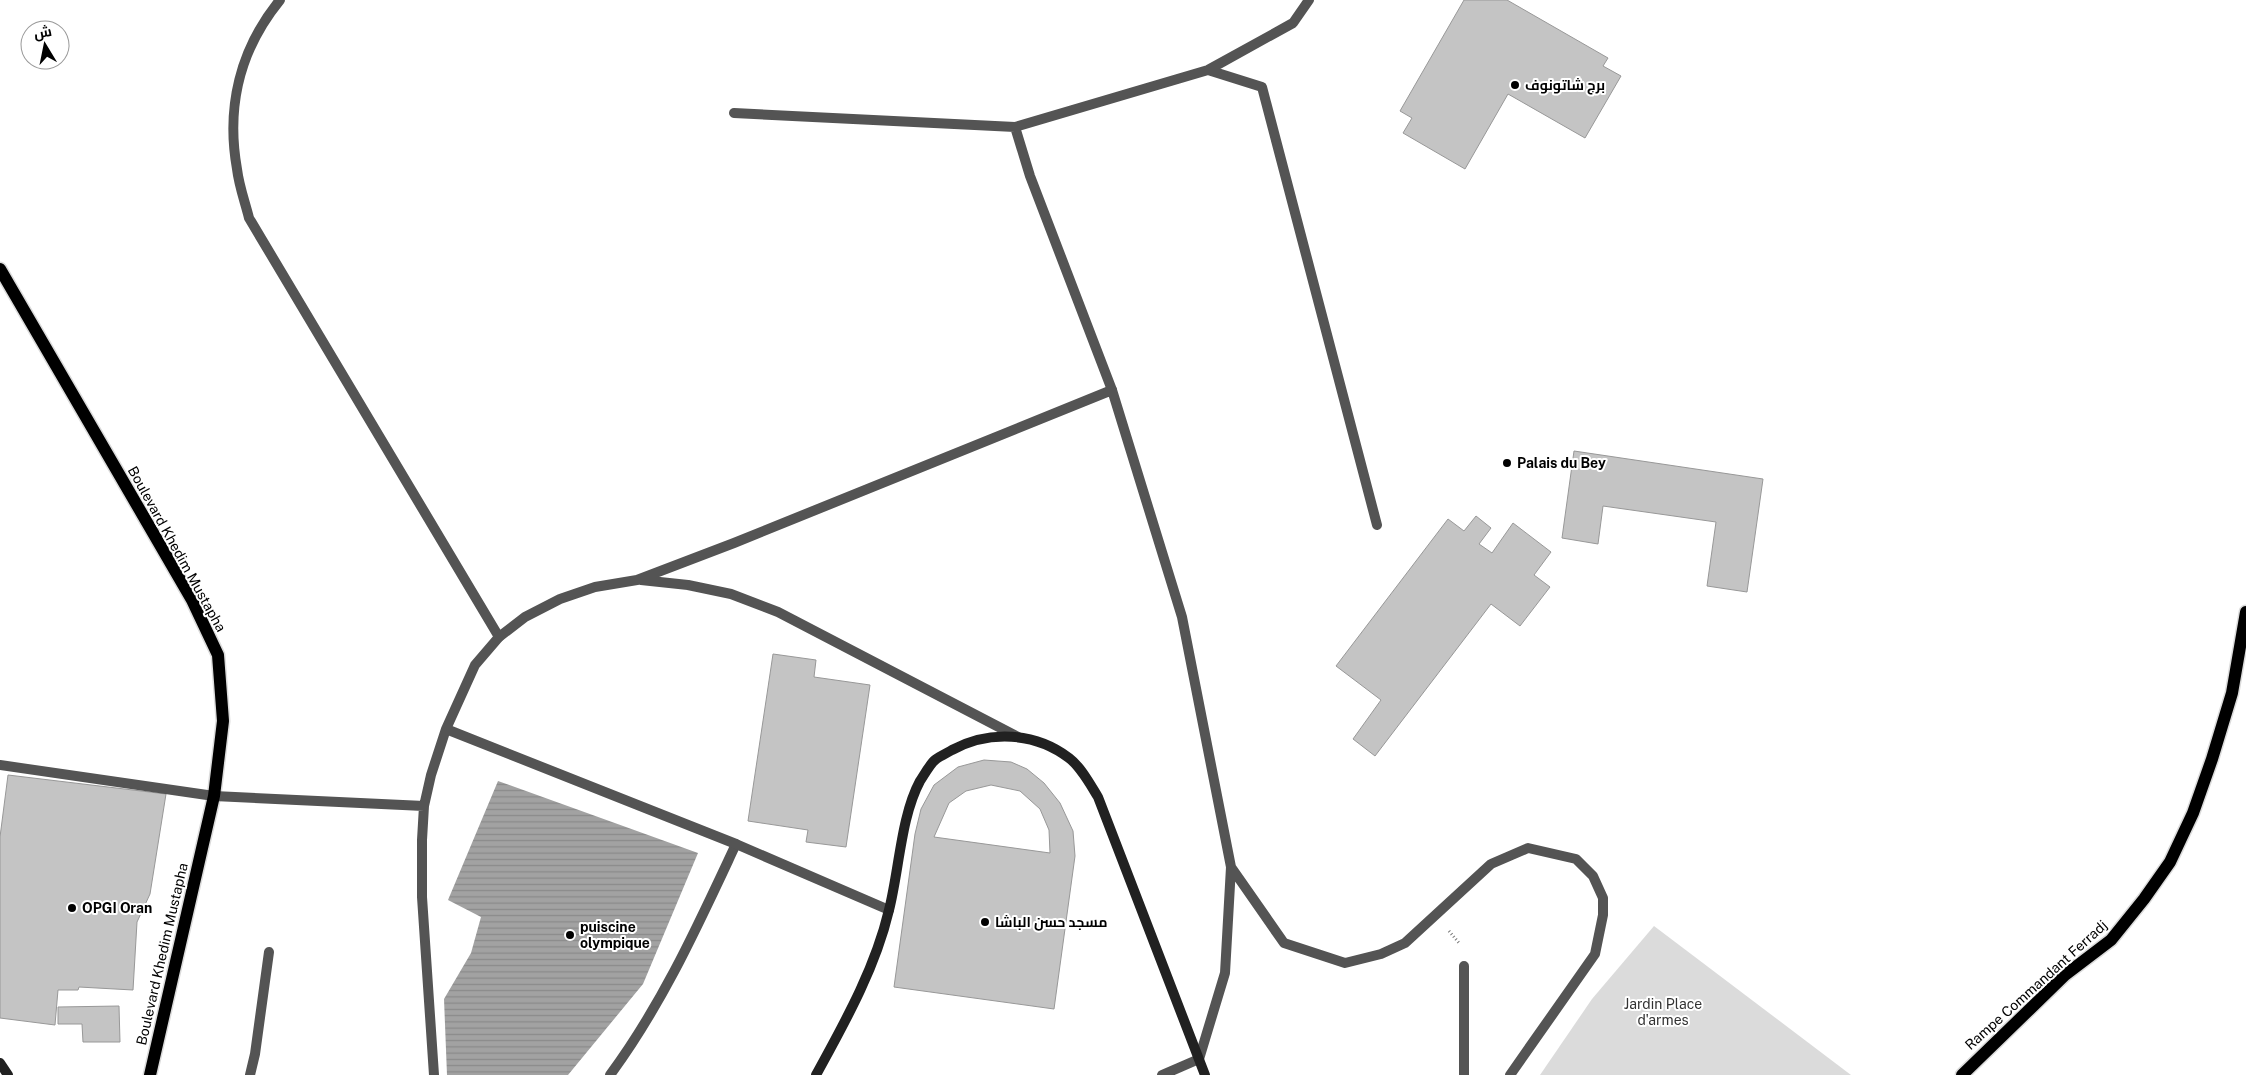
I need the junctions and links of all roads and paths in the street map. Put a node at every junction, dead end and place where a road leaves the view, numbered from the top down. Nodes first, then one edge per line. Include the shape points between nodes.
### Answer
1 (280, 0) edge
2 (1309, 0) edge
3 (1208, 70) junction
4 (734, 113) dead end
5 (1015, 128) junction
6 (0, 269) edge
7 (1112, 390) junction
8 (1376, 524) dead end
9 (637, 580) junction
10 (2246, 612) edge
11 (499, 637) junction
12 (446, 729) junction
13 (1018, 737) junction
14 (0, 765) edge
15 (214, 796) junction
16 (424, 806) junction
17 (736, 844) junction
18 (1232, 867) junction
19 (889, 910) junction
20 (1434, 918) junction
21 (269, 952) dead end
22 (1464, 966) joint
23 (1199, 1058) junction
24 (0, 1063) edge
25 (8, 1075) edge
26 (150, 1075) edge
27 (250, 1075) edge
28 (434, 1075) edge
29 (610, 1075) edge
30 (816, 1075) edge
31 (1162, 1075) edge
32 (1205, 1075) edge
33 (1464, 1075) edge
34 (1510, 1075) edge
35 (1962, 1075) edge

1 - 11 street via 265,19 244,61 232,112 236,169 249,218
2 - 3 street via 1293,23
3 - 5 street
3 - 8 street via 1262,87
4 - 5 street
5 - 7 street via 1030,176
6 - 15 main road, Boulevard Khedim Mustapha via 192,600 218,655 223,720
7 - 9 street via 734,544
7 - 18 street via 1182,617
9 - 11 street via 596,587 560,599 525,617
9 - 13 street via 688,585 731,594 778,612
10 - 35 main road, Rampe Commandant Ferradj via 2232,693 2215,750 2193,813 2170,862 2110,940 2065,975
11 - 12 street via 475,665
12 - 16 street
12 - 17 street
13 - 19 street via 987,737 962,745 935,760 920,783 908,816
13 - 23 street via 1049,745 1070,759 1098,797
14 - 15 street
15 - 16 street
15 - 26 main road, Boulevard Khedim Mustapha
16 - 28 street via 422,897
17 - 19 street
17 - 29 street via 682,961 638,1037
18 - 20 street via 1284,943 1344,963 1381,954 1405,943
18 - 23 street via 1225,973
19 - 30 street via 872,966
20 - 22 path via 1455,937 1464,951
20 - 34 street via 1491,864 1528,848 1576,859 1593,876 1603,898 1595,954
21 - 27 street
22 - 33 street
23 - 31 street
23 - 32 street
24 - 25 street

